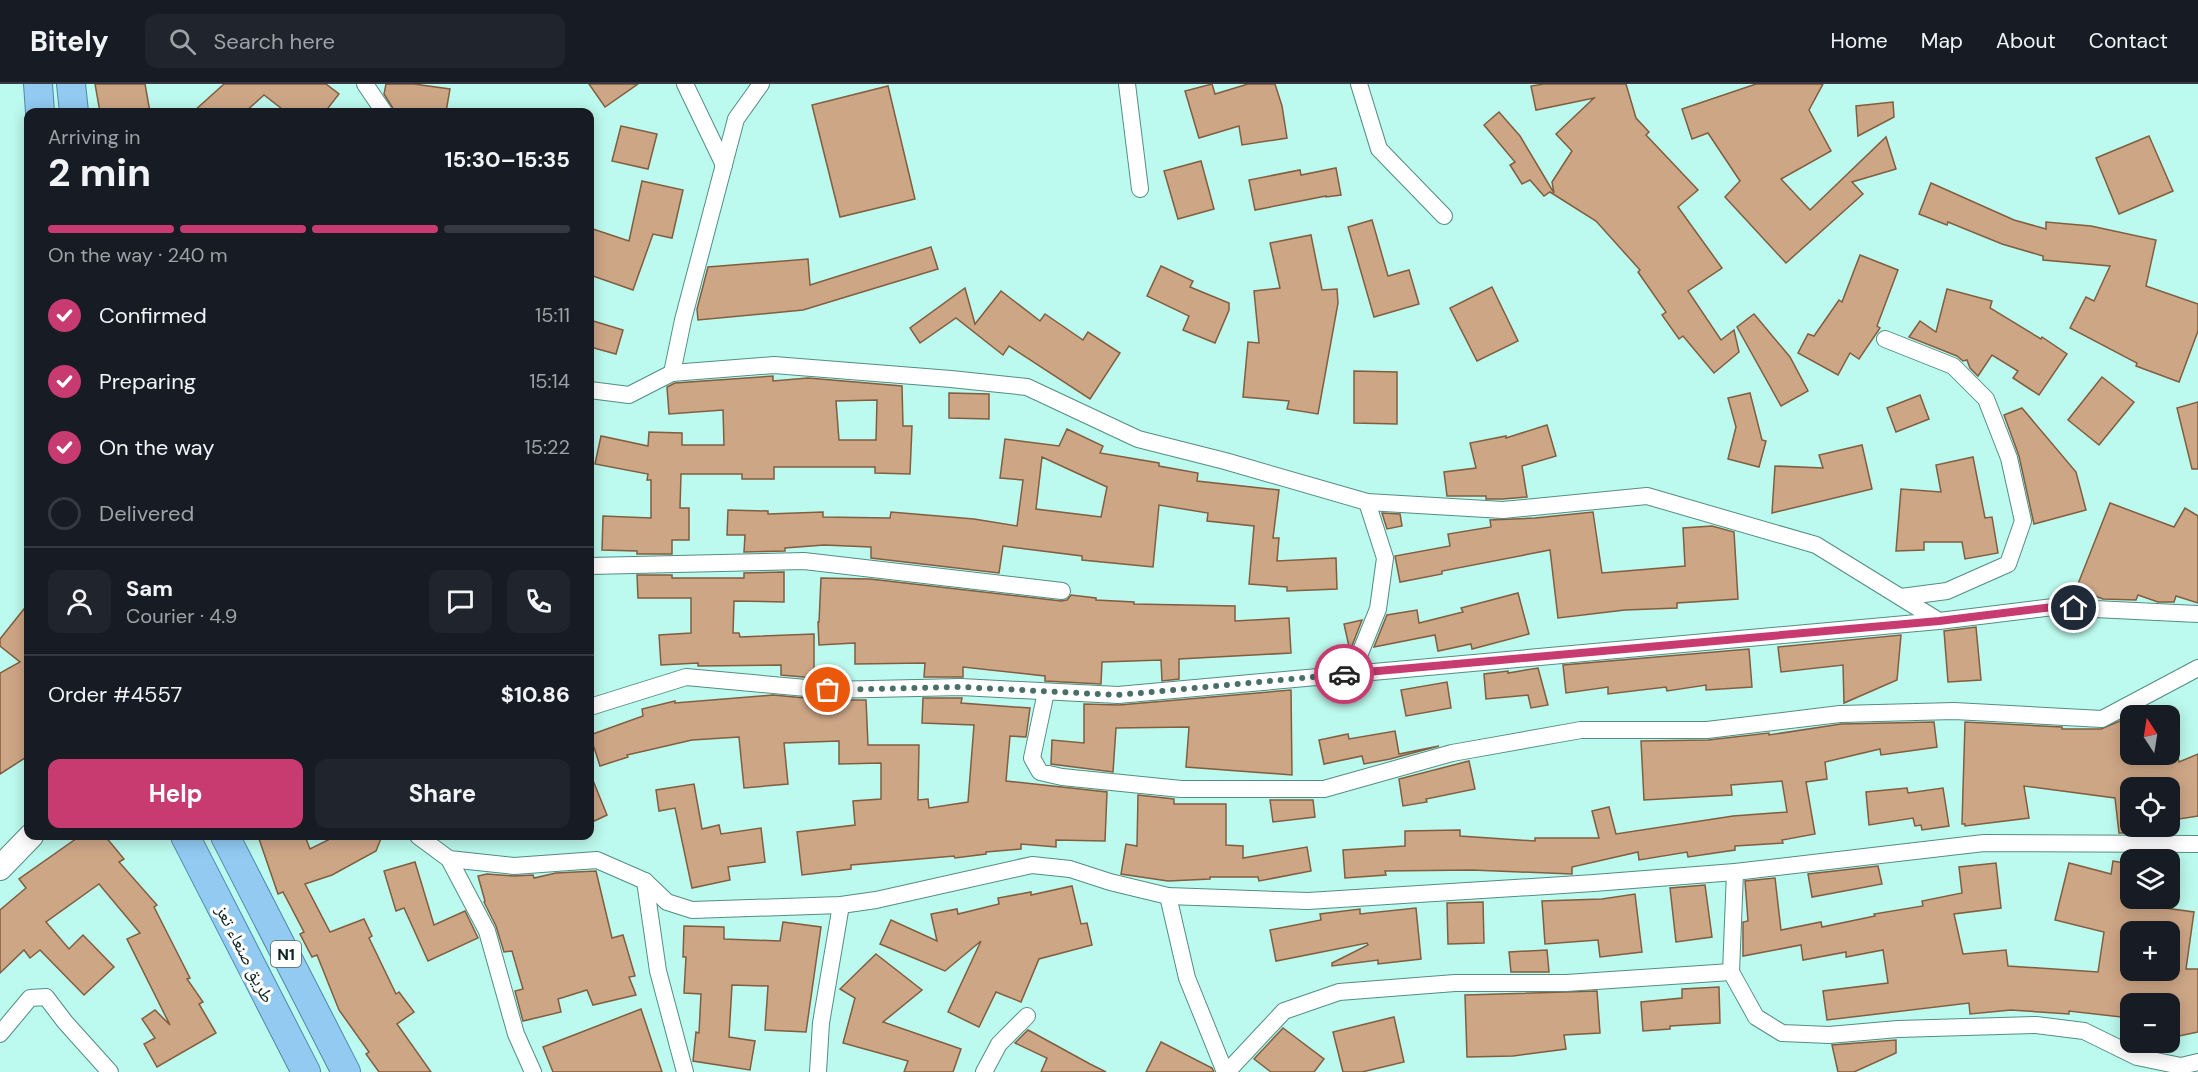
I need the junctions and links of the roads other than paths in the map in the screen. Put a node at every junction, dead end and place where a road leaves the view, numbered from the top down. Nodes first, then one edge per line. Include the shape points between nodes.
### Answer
1 (38, 84) edge
2 (71, 84) edge
3 (365, 84) edge
4 (685, 84) edge
5 (761, 84) edge
6 (1127, 84) edge
7 (1359, 84) edge
8 (40, 108) edge
9 (74, 108) edge
10 (381, 108) edge
11 (724, 165) junction
12 (1140, 189) dead end
13 (1443, 216) dead end
14 (1885, 339) dead end
15 (672, 374) junction
16 (594, 391) edge
17 (1367, 502) junction
18 (594, 566) edge
19 (1062, 591) dead end
20 (1901, 597) junction
21 (2198, 614) edge
22 (1939, 621) junction
23 (2198, 668) edge
24 (1352, 673) junction
25 (1046, 692) junction
26 (594, 706) edge
27 (27, 840) edge
28 (187, 840) edge
29 (227, 840) edge
30 (423, 840) edge
31 (2198, 844) edge
32 (449, 860) junction
33 (0, 868) edge
34 (1735, 872) junction
35 (645, 881) junction
36 (1168, 896) junction
37 (841, 905) junction
38 (1731, 972) junction
39 (1027, 1016) dead end
40 (0, 1034) edge
41 (2198, 1062) edge
42 (110, 1072) edge
43 (306, 1072) edge
44 (346, 1072) edge
45 (533, 1072) edge
46 (685, 1072) edge
47 (818, 1072) edge
48 (984, 1072) edge
49 (1226, 1072) edge

1 - 8 highway
2 - 9 highway
3 - 10 street
4 - 11 street
5 - 11 street via 736,119
6 - 12 street
7 - 13 street via 1379,149
11 - 15 street
14 - 20 street via 1953,366 1986,399 2009,458 2023,521 2008,564 1947,591
15 - 16 street via 629,395
15 - 17 street via 774,365 1027,387 1138,440
17 - 20 street via 1503,510 1647,496 1816,545
17 - 24 street via 1385,558 1378,609
18 - 19 street via 804,561
20 - 22 street
21 - 22 street via 2053,607
22 - 24 street
23 - 25 street via 2102,719 1954,711 1840,714 1707,730 1581,730 1452,753 1324,789 1181,789 1040,772 1032,758
24 - 25 street via 1118,695
25 - 26 street via 961,687 828,690 687,677
27 - 33 main road
28 - 43 highway, طريق صنعاء تعز / N1
29 - 44 highway, طريق صنعاء تعز / N1
30 - 32 street
31 - 34 street via 1984,843
32 - 35 street via 514,866 597,860
32 - 45 street via 487,931 516,1034
34 - 36 street via 1308,901
34 - 38 street
35 - 37 street via 667,902 692,910
35 - 46 street via 658,971
36 - 37 street via 1070,869 1032,865
36 - 49 street via 1187,978
37 - 47 street via 821,1023
38 - 41 street via 1756,1017 1782,1033 1829,1035 2036,1025 2084,1031 2137,1057 2181,1066
38 - 49 street via 1566,982 1455,983 1339,992 1284,1011
39 - 48 street via 999,1044
40 - 42 street via 30,998 46,997

